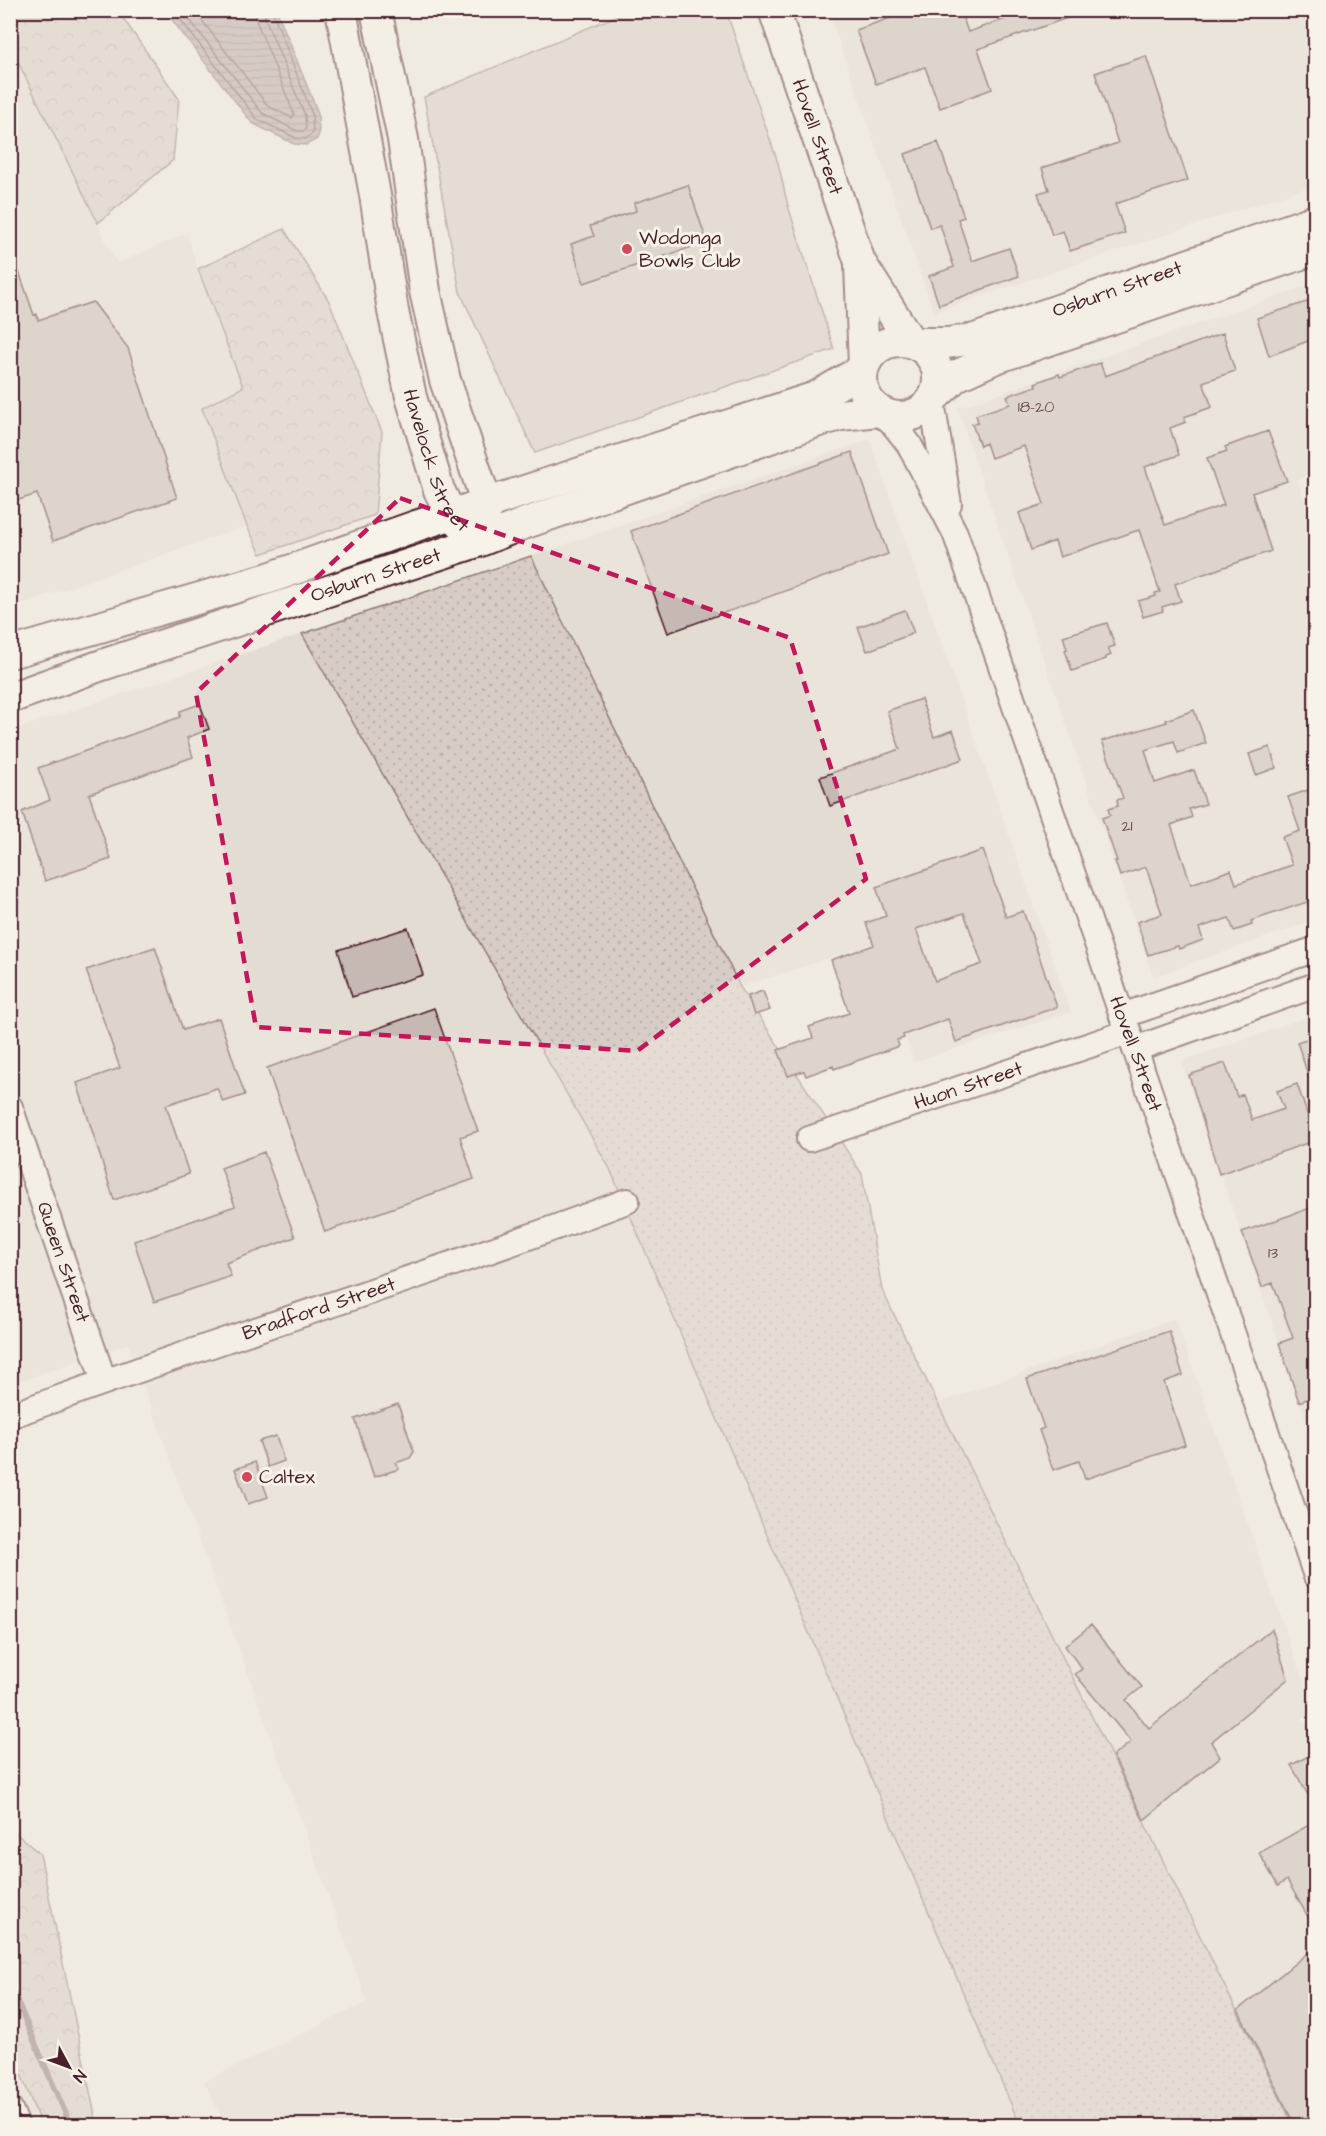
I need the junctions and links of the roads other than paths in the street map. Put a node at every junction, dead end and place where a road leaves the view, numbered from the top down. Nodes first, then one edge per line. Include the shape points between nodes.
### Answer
1 (341, 10) edge
2 (376, 10) edge
3 (774, 10) edge
4 (1316, 220) edge
5 (1316, 249) edge
6 (860, 262) junction
7 (913, 342) junction
8 (863, 368) junction
9 (934, 398) junction
10 (881, 413) junction
11 (487, 504) junction
12 (451, 514) junction
13 (955, 533) junction
14 (480, 541) junction
15 (10, 654) edge
16 (10, 698) edge
17 (1315, 951) edge
18 (1262, 968) junction
19 (1316, 985) edge
20 (1274, 1000) junction
21 (1129, 1032) junction
22 (10, 1107) edge
23 (15, 1136) edge
24 (809, 1139) dead end
25 (627, 1201) dead end
26 (104, 1381) junction
27 (10, 1416) edge
28 (1316, 1576) edge
29 (10, 2109) edge
30 (17, 2126) edge

1 - 12 street, Havelock Street via 399,347 419,429
2 - 11 street, Havelock Street via 403,139 424,291 445,380
3 - 6 street, Hovell Street
4 - 7 street, Osburn Street via 975,339
5 - 9 street, Osburn Street via 993,359 956,376
6 - 7 street, Hovell Street
6 - 8 street, Hovell Street
7 - 8 street via 896,340 882,346
7 - 9 street via 927,352 936,366 939,384
8 - 10 street via 861,385 865,396
8 - 11 street, Osburn Street via 816,397
9 - 10 street via 919,413 906,418
9 - 13 street, Hovell Street
10 - 13 street, Hovell Street via 909,444
10 - 14 street, Osburn Street via 840,415 816,422
11 - 12 street, Osburn Street
11 - 14 street, Havelock Street
12 - 14 street, Havelock Street
12 - 15 street, Osburn Street via 269,578
13 - 21 street, Hovell Street
14 - 16 street, Osburn Street
17 - 18 street, Huon Street
18 - 20 street
18 - 21 street, Huon Street
19 - 20 street, Huon Street
20 - 21 street, Huon Street
21 - 24 street, Huon Street
21 - 28 street, Hovell Street
22 - 23 street, Queen Street
23 - 26 street, Queen Street
25 - 26 street, Bradford Street via 477,1256
26 - 27 street, Bradford Street
29 - 30 street

